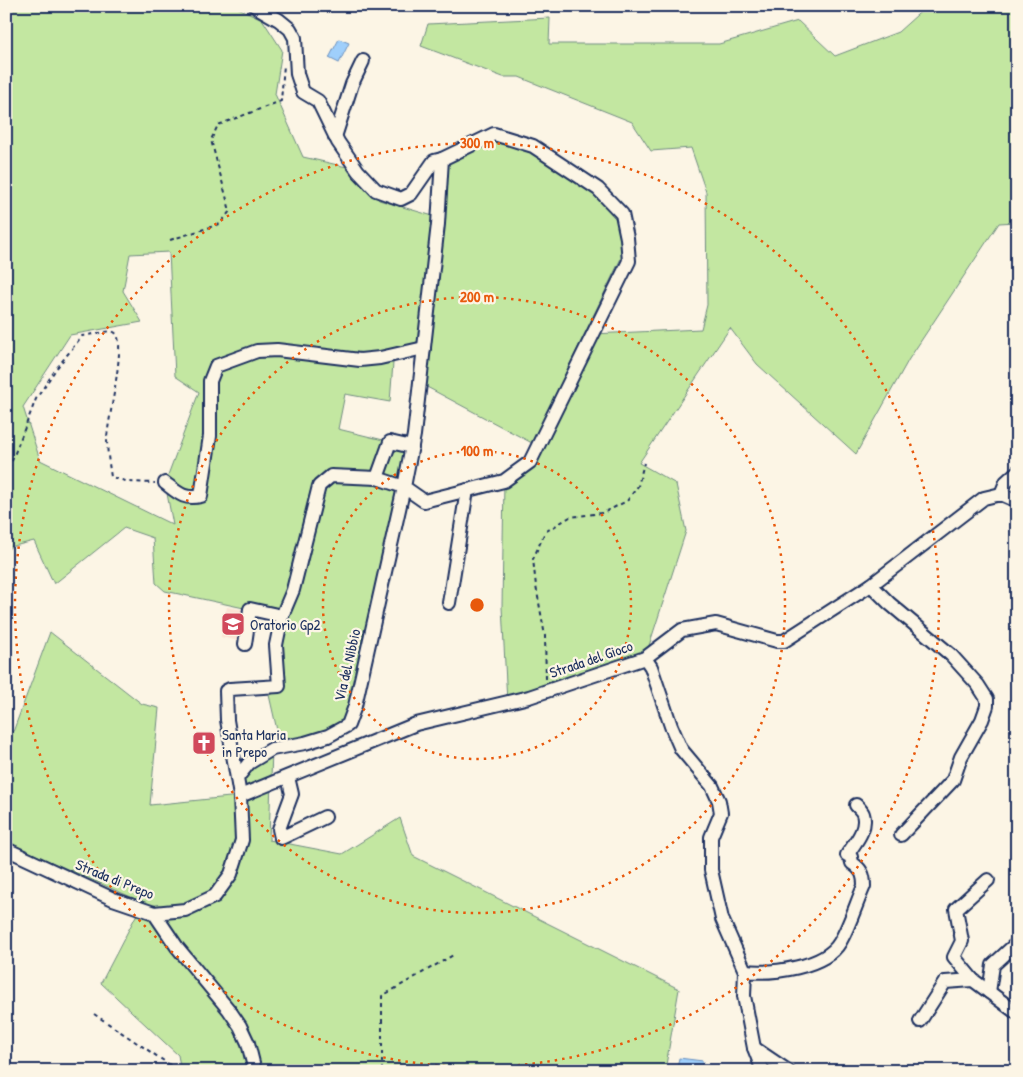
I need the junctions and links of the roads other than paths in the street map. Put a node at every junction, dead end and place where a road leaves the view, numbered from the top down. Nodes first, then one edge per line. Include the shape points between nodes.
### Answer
1 (255, 6) edge
2 (363, 61) dead end
3 (335, 137) junction
4 (442, 159) junction
5 (424, 348) junction
6 (412, 447) junction
7 (1017, 472) edge
8 (377, 478) junction
9 (165, 483) road end
10 (404, 487) junction
11 (467, 490) junction
12 (1002, 494) junction
13 (1017, 501) edge
14 (871, 584) junction
15 (449, 603) dead end
16 (282, 616) junction
17 (245, 644) dead end
18 (645, 658) junction
19 (288, 777) junction
20 (237, 778) junction
21 (240, 796) junction
22 (856, 805) dead end
23 (325, 817) dead end
24 (901, 835) dead end
25 (6, 849) edge
26 (988, 880) dead end
27 (154, 913) junction
28 (1017, 943) edge
29 (745, 971) junction
30 (973, 980) junction
31 (989, 992) junction
32 (1017, 1013) edge
33 (920, 1021) dead end
34 (754, 1048) junction
35 (256, 1071) edge
36 (763, 1071) edge
37 (788, 1071) edge

1 - 3 street via 279,20 295,38 297,74 303,92 318,101
2 - 3 street
3 - 4 street via 358,171 376,190 401,199 411,194 434,161
4 - 5 street
4 - 11 street via 494,134 533,146 598,189 622,214 629,261 530,462 504,481
5 - 6 street
5 - 9 street via 360,360 277,350 257,351 216,366 210,381 210,436 201,496 181,495
6 - 8 street via 390,442
6 - 10 street
7 - 12 street via 1006,482
8 - 10 street
8 - 16 street via 331,476 320,486 293,590
10 - 11 street via 424,501
10 - 20 street, Via del Nibbio via 348,725 306,743 272,749 249,763
11 - 15 street
12 - 13 street
12 - 14 street, Strada del Gioco via 984,498
14 - 18 street, Strada del Gioco via 784,641 716,624 698,626 682,630
14 - 24 street via 951,656 987,699 982,720 961,757 953,780
16 - 17 street via 250,609
16 - 20 street, Strada di Prepo via 276,645 279,686 226,691 227,720
18 - 19 street, Strada del Gioco via 529,697 416,724
18 - 29 street via 681,749 712,786 719,801 720,813 711,837 711,870 722,919
19 - 21 street, Strada del Gioco
19 - 23 street via 292,794 279,829 281,838
20 - 21 street, Strada di Prepo
21 - 27 street, Strada di Prepo via 242,840 231,874 215,896 185,910
22 - 29 street via 863,813 864,825 847,855 860,868 864,886 841,942 829,955 791,970
25 - 27 street, Strada di Prepo via 113,899
26 - 30 street via 956,909 962,941 954,957
27 - 35 street via 240,1026
28 - 31 street via 993,965
29 - 34 street via 744,996
30 - 31 street
30 - 33 street via 945,982
31 - 32 street
34 - 36 street
34 - 37 street

